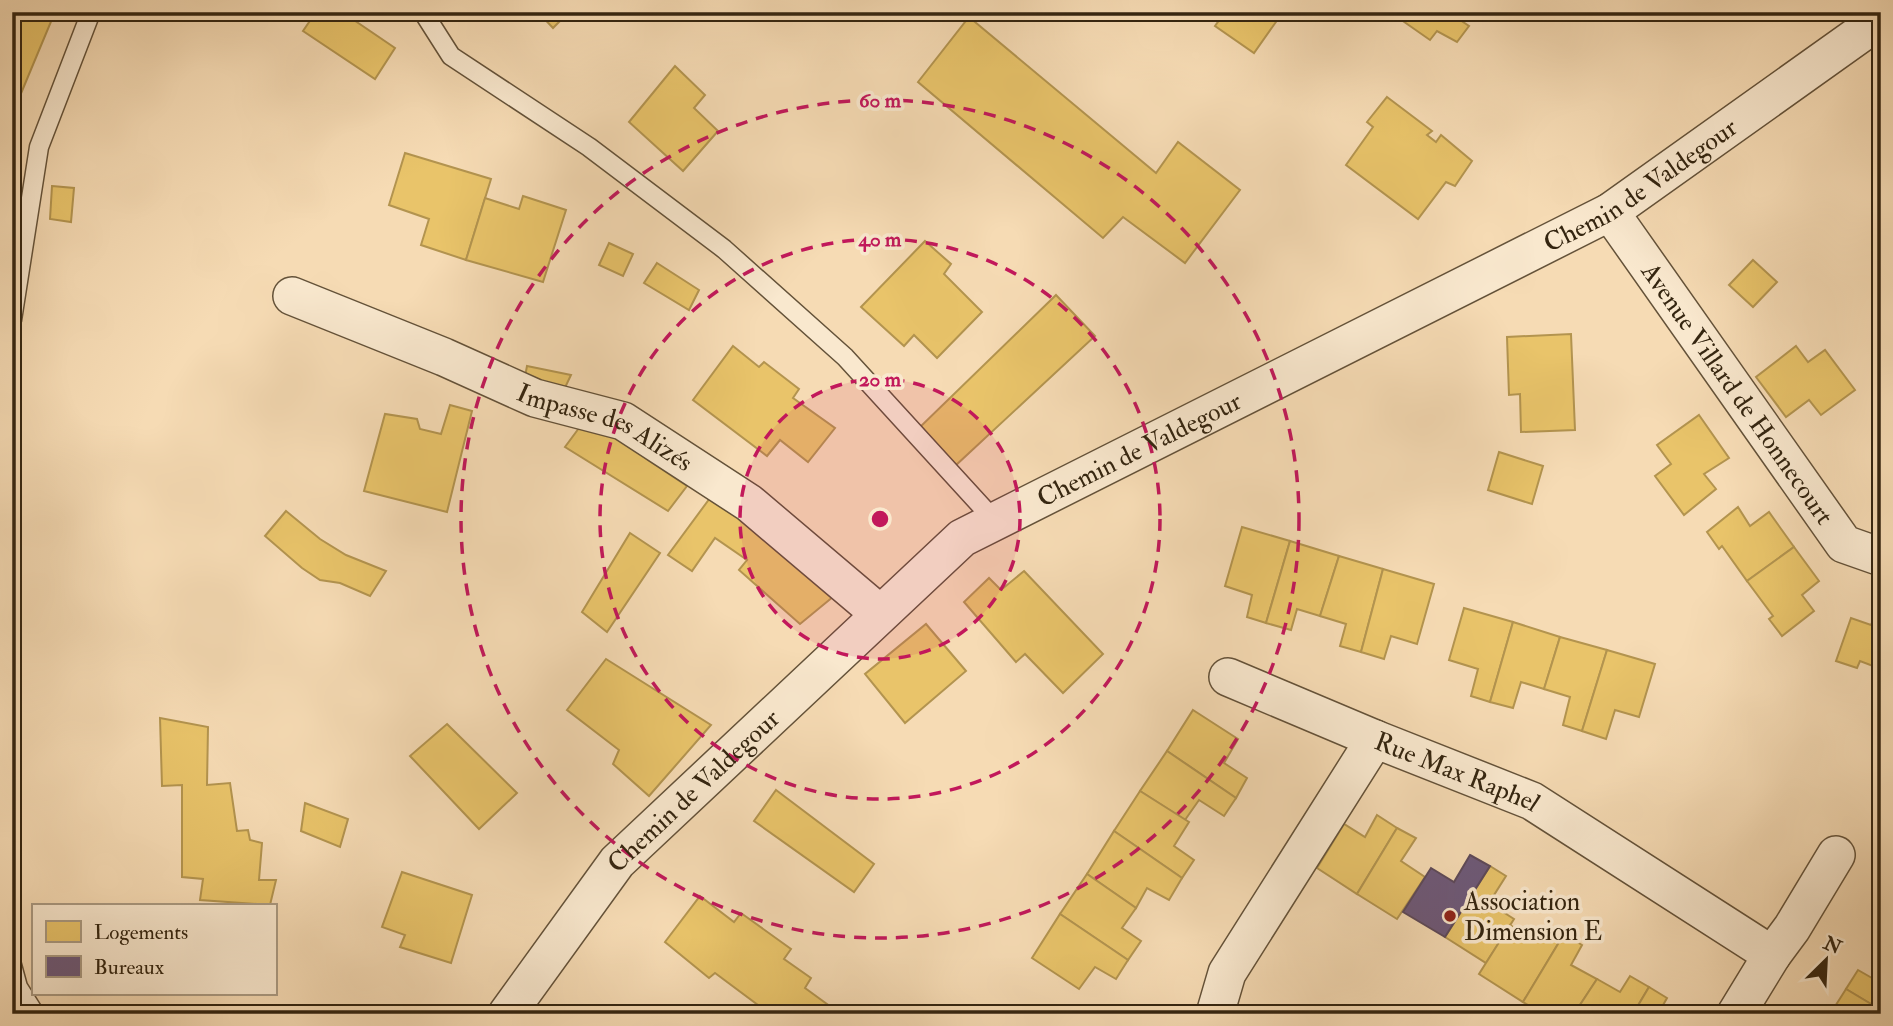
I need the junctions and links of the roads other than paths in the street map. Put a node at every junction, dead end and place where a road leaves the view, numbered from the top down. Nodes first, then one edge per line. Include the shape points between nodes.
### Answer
1 (91, 12) edge
2 (423, 12) edge
3 (1881, 19) edge
4 (1610, 212) junction
5 (16, 279) edge
6 (292, 296) dead end
7 (12, 320) edge
8 (995, 521) junction
9 (1881, 557) edge
10 (880, 614) junction
11 (1228, 677) dead end
12 (1375, 739) junction
13 (1836, 855) dead end
14 (1772, 955) junction
15 (12, 965) edge
16 (35, 1014) edge
17 (507, 1014) edge
18 (1215, 1014) edge
19 (1736, 1014) edge

1 - 5 lane via 39,147
2 - 8 lane via 451,56 589,147 724,249 845,357
3 - 4 street, Chemin de Valdegour
4 - 8 street, Chemin de Valdegour
4 - 9 street, Avenue Villard de Honnecourt via 1844,544
5 - 7 lane
6 - 10 street, Impasse des Alizés via 535,398 623,421 750,503
8 - 10 street, Chemin de Valdegour via 962,538
10 - 17 street, Chemin de Valdegour via 617,862
11 - 12 street
12 - 14 street, Rue Max Raphel via 1532,801
12 - 18 street, Rue Max Raphel via 1227,973
13 - 14 street
14 - 19 street
15 - 16 lane via 18,987

